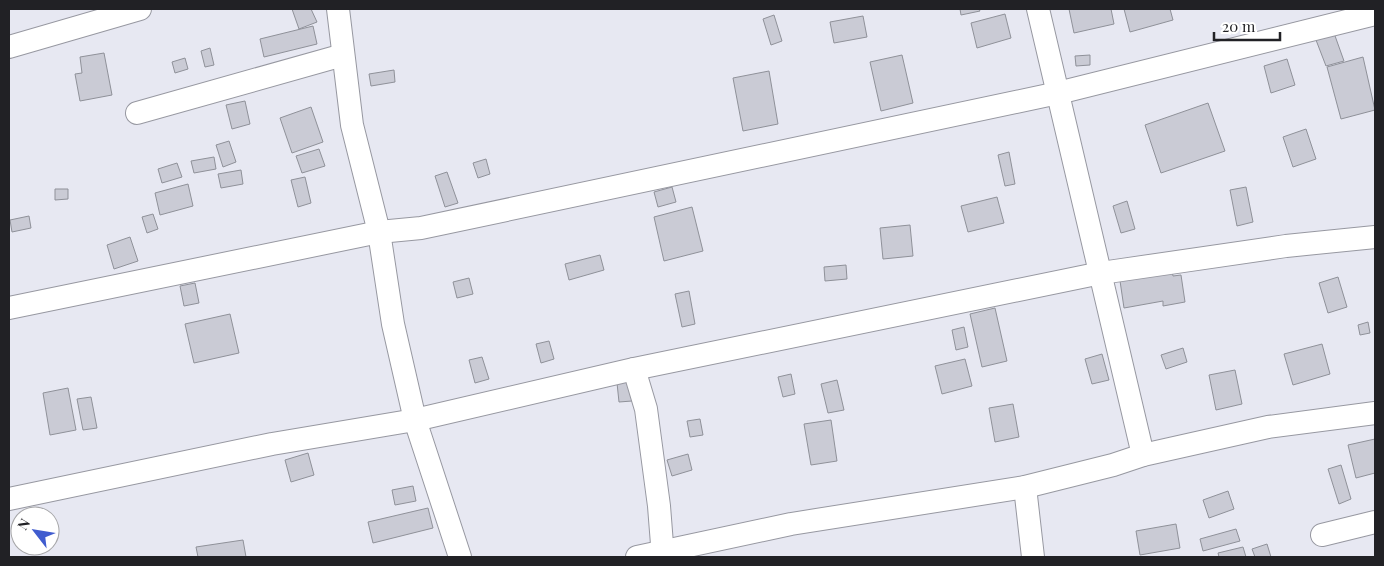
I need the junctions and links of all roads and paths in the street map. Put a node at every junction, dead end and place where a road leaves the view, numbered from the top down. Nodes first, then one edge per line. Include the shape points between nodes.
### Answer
1 (140, 9) edge
2 (338, 9) edge
3 (1038, 9) edge
4 (1375, 14) edge
5 (9, 47) edge
6 (343, 55) junction
7 (1058, 92) junction
8 (137, 114) dead end
9 (379, 232) junction
10 (1375, 237) edge
11 (1101, 272) junction
12 (9, 308) edge
13 (634, 369) junction
14 (1375, 413) edge
15 (415, 420) junction
16 (1143, 455) junction
17 (1025, 486) junction
18 (9, 499) edge
19 (1375, 522) edge
20 (1322, 535) dead end
21 (662, 554) edge
22 (460, 557) edge
23 (637, 557) edge
24 (1033, 557) edge

1 - 5 street
2 - 6 street
3 - 7 street
4 - 7 street
6 - 8 street
6 - 9 street via 352,125
7 - 9 street via 421,228
7 - 11 street
9 - 12 street
9 - 15 street via 393,324
10 - 11 street
11 - 13 street
11 - 16 street
13 - 15 street
13 - 21 street via 649,428
14 - 16 street via 1268,427
15 - 18 street via 272,444
15 - 22 street
16 - 17 street
17 - 21 street via 791,524
17 - 24 street
19 - 20 street
21 - 23 street

